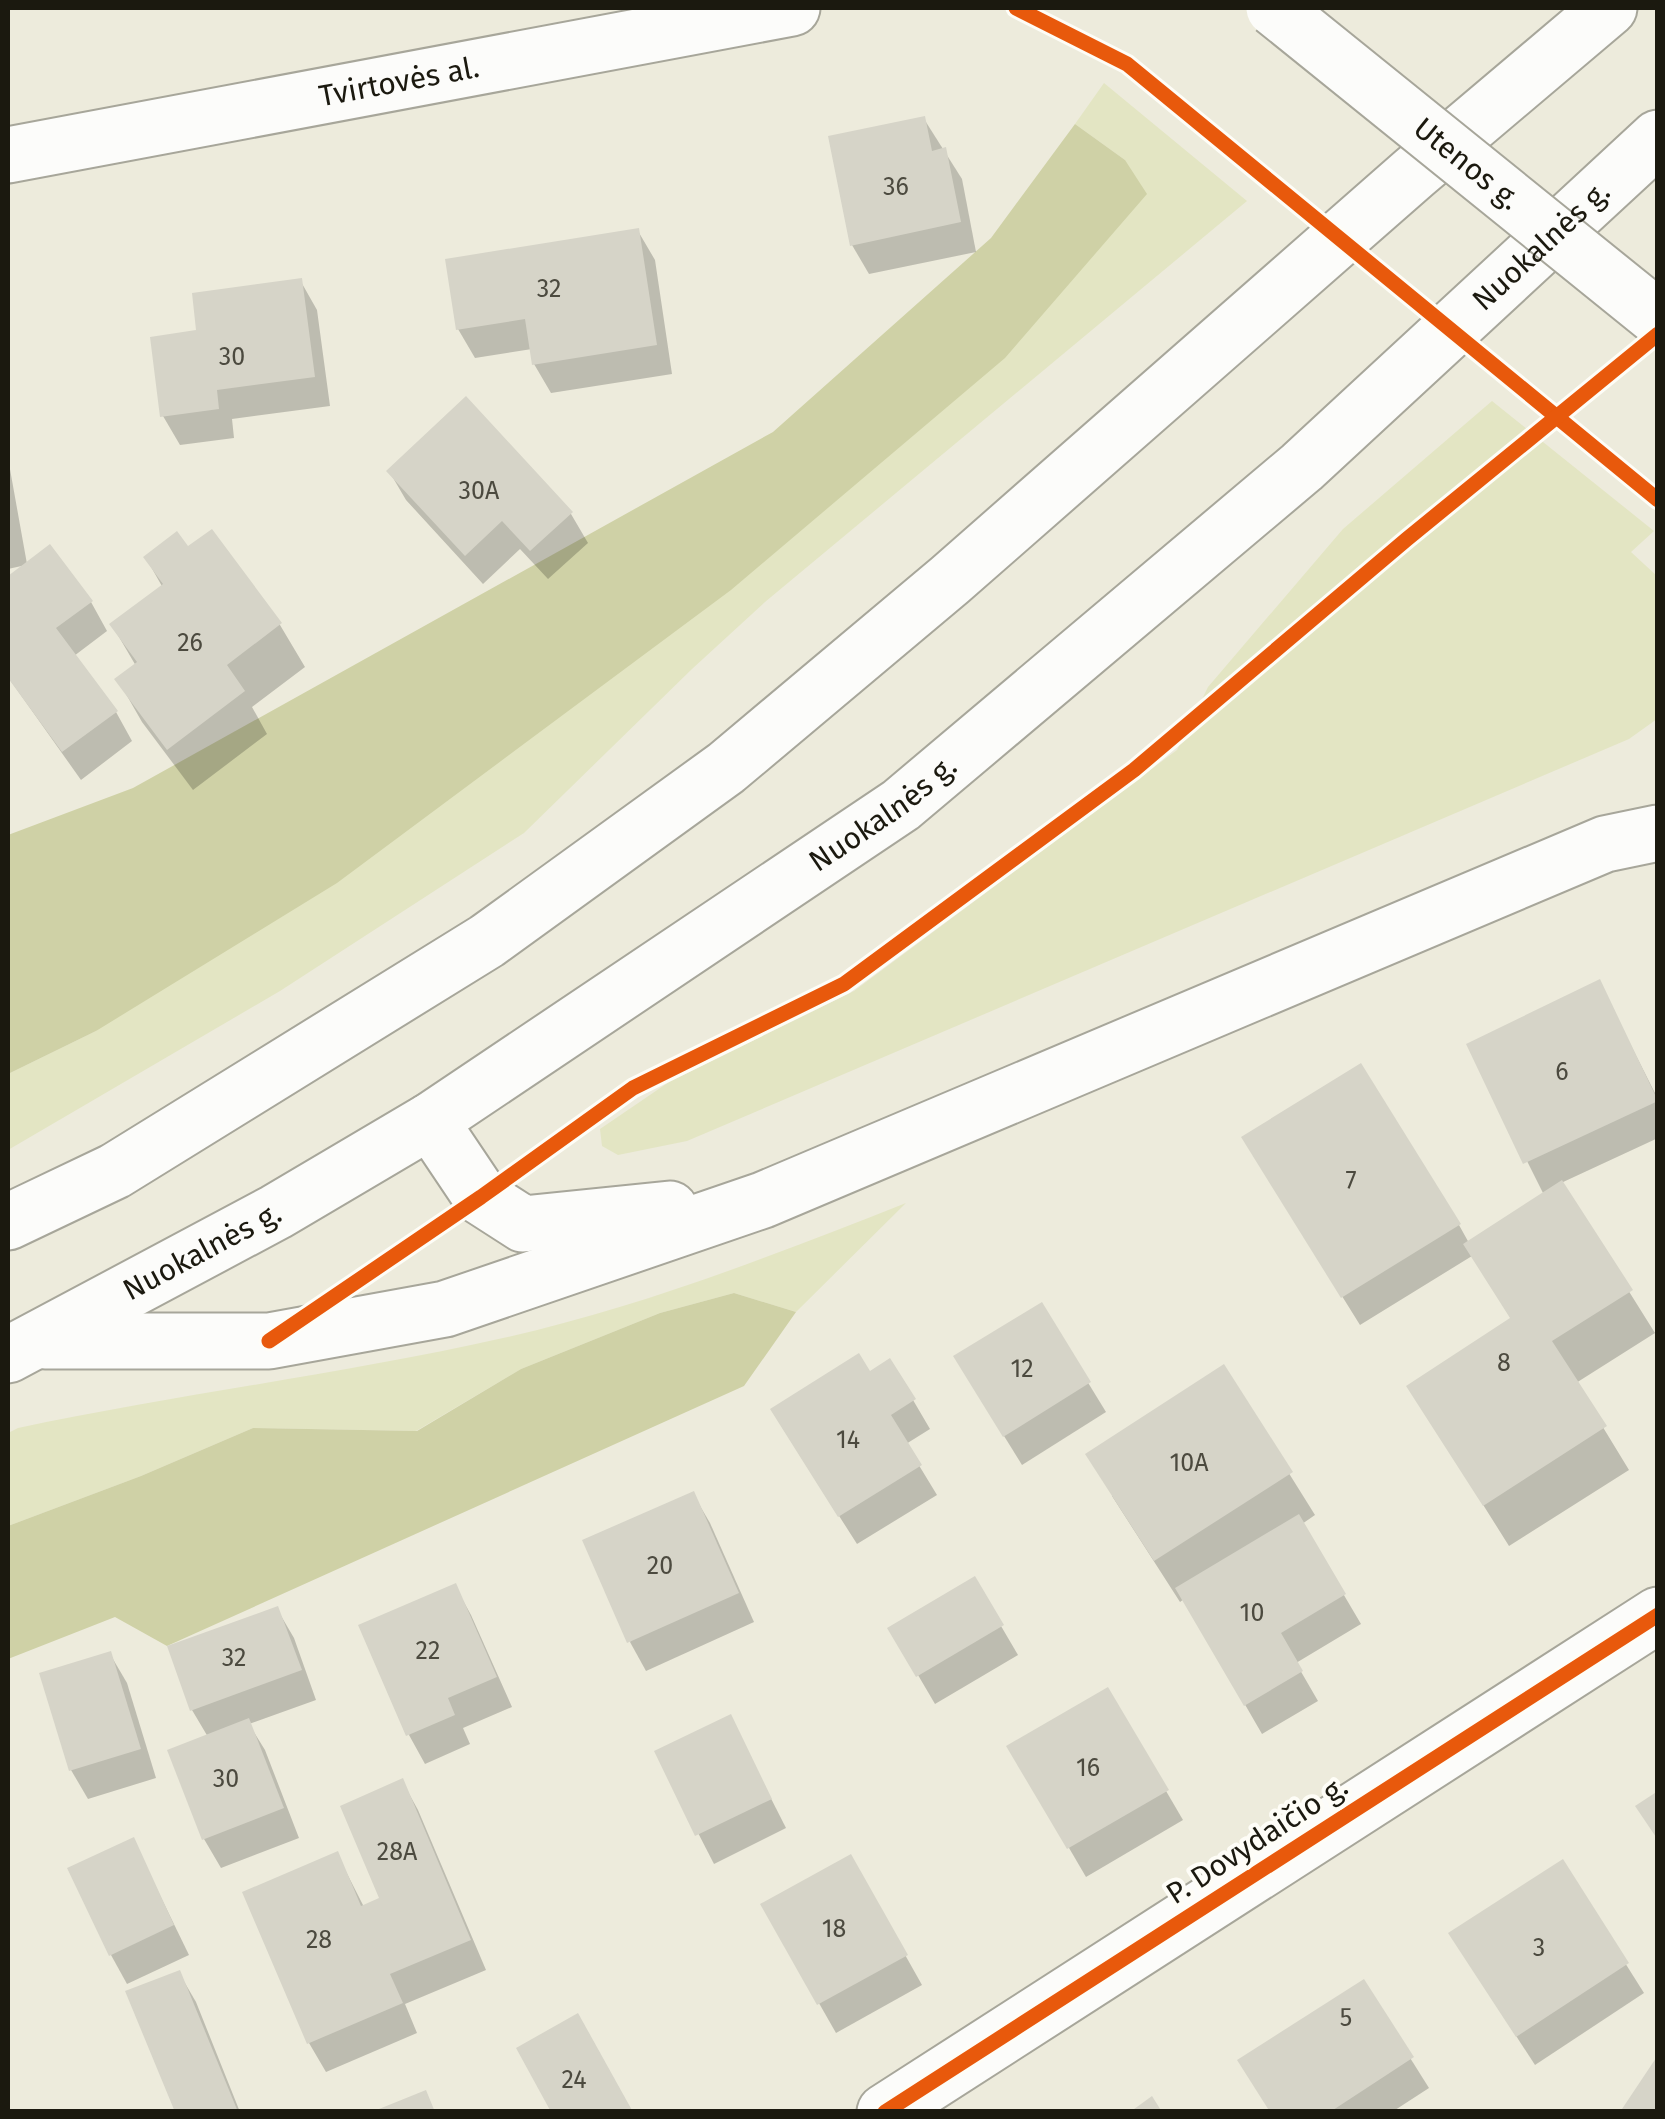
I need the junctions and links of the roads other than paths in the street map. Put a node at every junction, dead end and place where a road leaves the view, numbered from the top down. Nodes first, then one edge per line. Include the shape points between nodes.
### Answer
1 (792, 8) edge
2 (1274, 8) edge
3 (1609, 8) edge
4 (1658, 138) edge
5 (8, 155) edge
6 (1658, 318) edge
7 (1658, 804) edge
8 (1658, 833) edge
9 (1605, 844) junction
10 (430, 1121) junction
11 (762, 1200) junction
12 (8, 1222) edge
13 (22, 1348) edge
14 (1658, 1615) edge
15 (885, 2112) edge

1 - 5 main road, Tvirtovės al.
2 - 6 main road, Utenos g., bridge
3 - 12 main road via 726,768 486,941 116,1171
4 - 10 main road, Nuokalnės g. via 1302,467 901,805
7 - 9 main road
8 - 9 main road
9 - 11 main road
10 - 11 main road via 481,1197 523,1224
10 - 13 main road, Nuokalnės g.
11 - 13 main road via 445,1309 269,1341
14 - 15 main road, P. Dovydaičio g.

